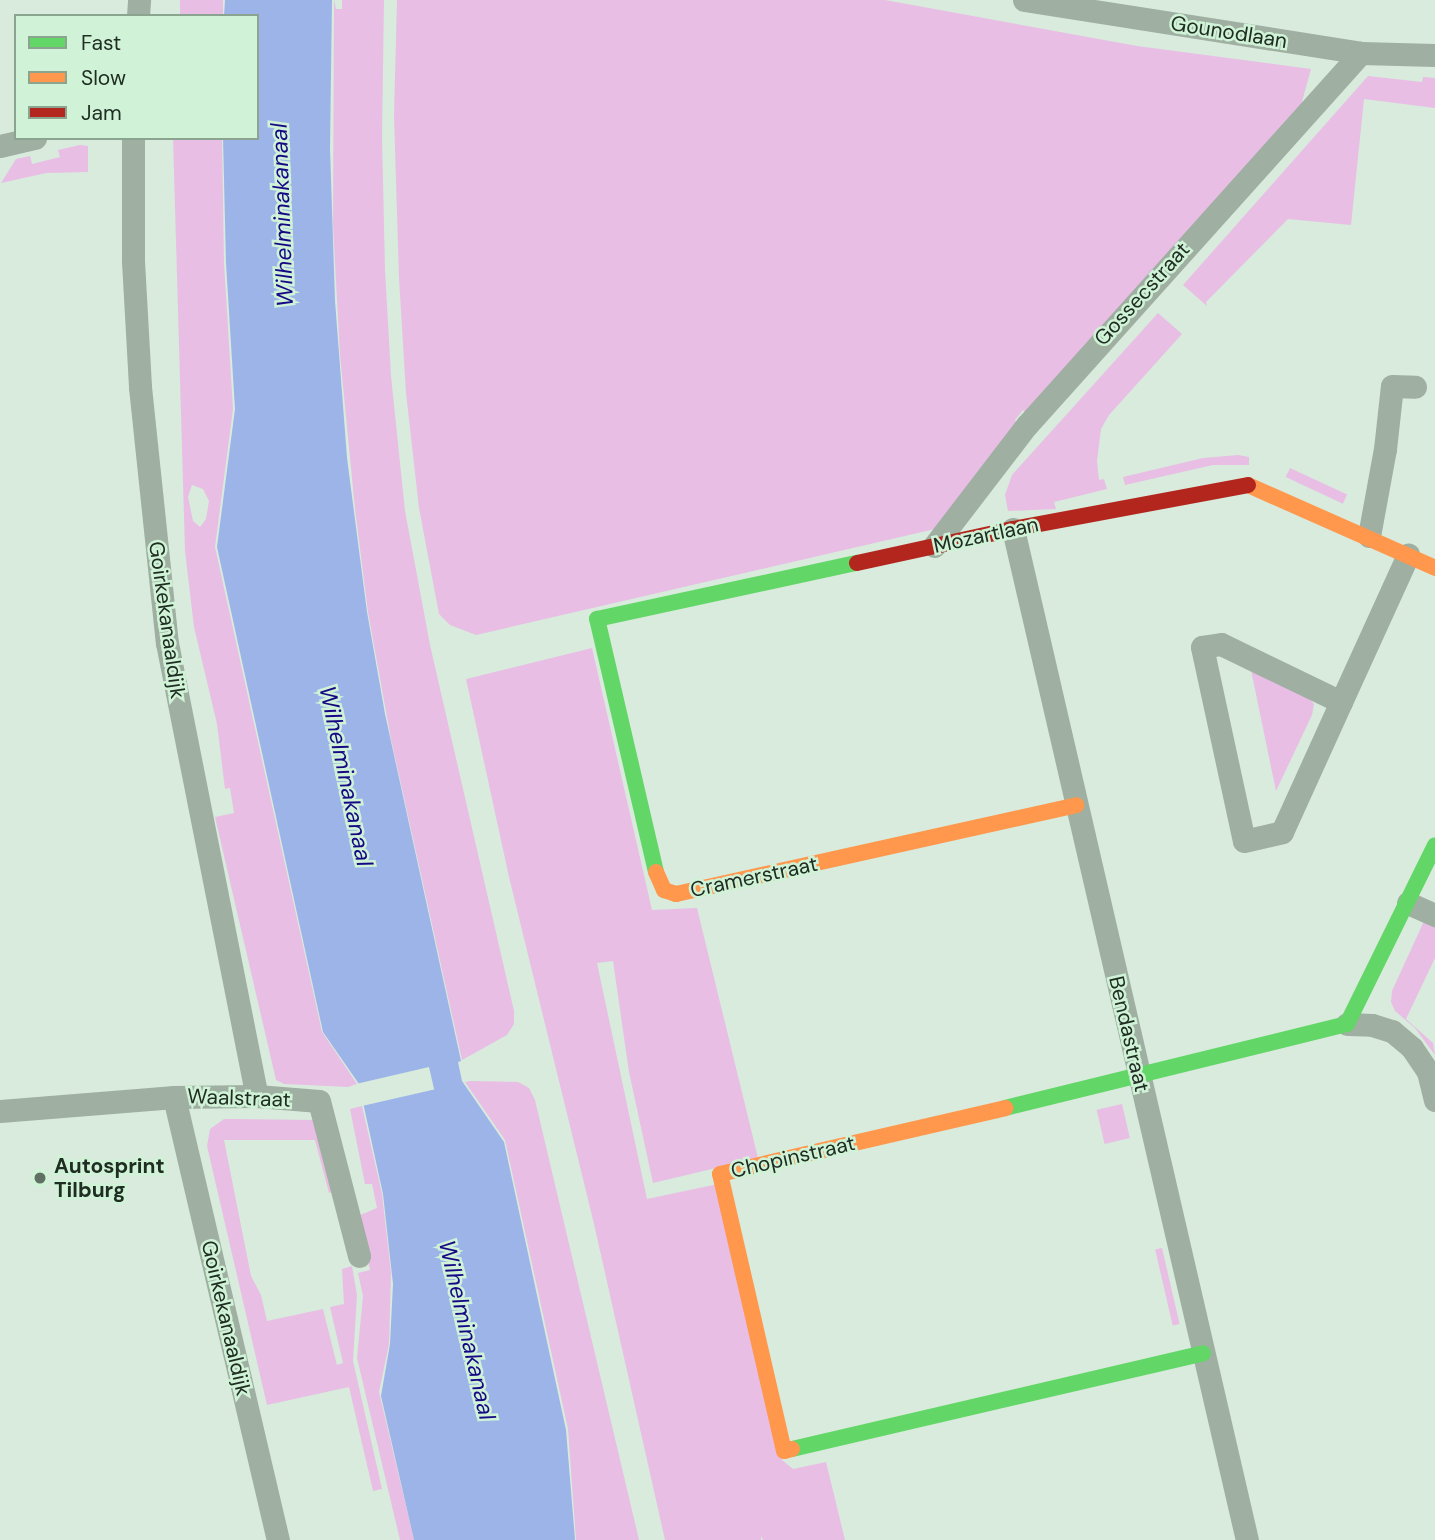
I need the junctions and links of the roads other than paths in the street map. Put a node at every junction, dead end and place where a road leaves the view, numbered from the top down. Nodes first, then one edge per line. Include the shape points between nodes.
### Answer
1 (1024, 0) edge
2 (1361, 53) junction
3 (1435, 55) edge
4 (26, 140) edge
5 (133, 140) edge
6 (0, 146) edge
7 (1415, 387) dead end
8 (1013, 529) junction
9 (1369, 537) junction
10 (934, 546) junction
11 (1408, 555) junction
12 (1435, 568) edge
13 (597, 619) joint
14 (1341, 702) junction
15 (1076, 806) junction
16 (1435, 845) edge
17 (1408, 903) junction
18 (1435, 915) edge
19 (1347, 1024) junction
20 (1139, 1077) junction
21 (257, 1096) junction
22 (174, 1097) junction
23 (1435, 1100) edge
24 (0, 1111) edge
25 (359, 1256) dead end
26 (1203, 1353) junction
27 (278, 1540) edge
28 (1247, 1540) edge

1 - 2 street, Gounodlaan
2 - 3 street, Gounodlaan
2 - 10 street, Gossecstraat via 1072,373
4 - 6 street
5 - 21 street, Goirkekanaaldijk via 139,387 167,643
7 - 9 street via 1392,386
8 - 9 street, Mozartlaan via 1251,484
8 - 10 street, Mozartlaan
8 - 15 street, Bendastraat
9 - 11 street, Mozartlaan
10 - 13 street, Mozartlaan
11 - 12 street, Mozartlaan
11 - 14 street
13 - 15 street, Cramerstraat via 657,878 664,890 676,894
14 - 14 street via 1282,832 1244,841 1202,648 1221,644
15 - 20 street, Bendastraat
16 - 17 street
17 - 18 street
17 - 19 street
19 - 20 street, Chopinstraat
19 - 23 street via 1392,1031 1412,1048 1428,1072
20 - 26 street, Bendastraat
20 - 26 street, Chopinstraat via 720,1174 784,1451
21 - 22 street, Waalstraat
21 - 25 street, Waalstraat via 319,1101
22 - 24 street, Waalstraat
22 - 27 street, Goirkekanaaldijk
26 - 28 street, Bendastraat

